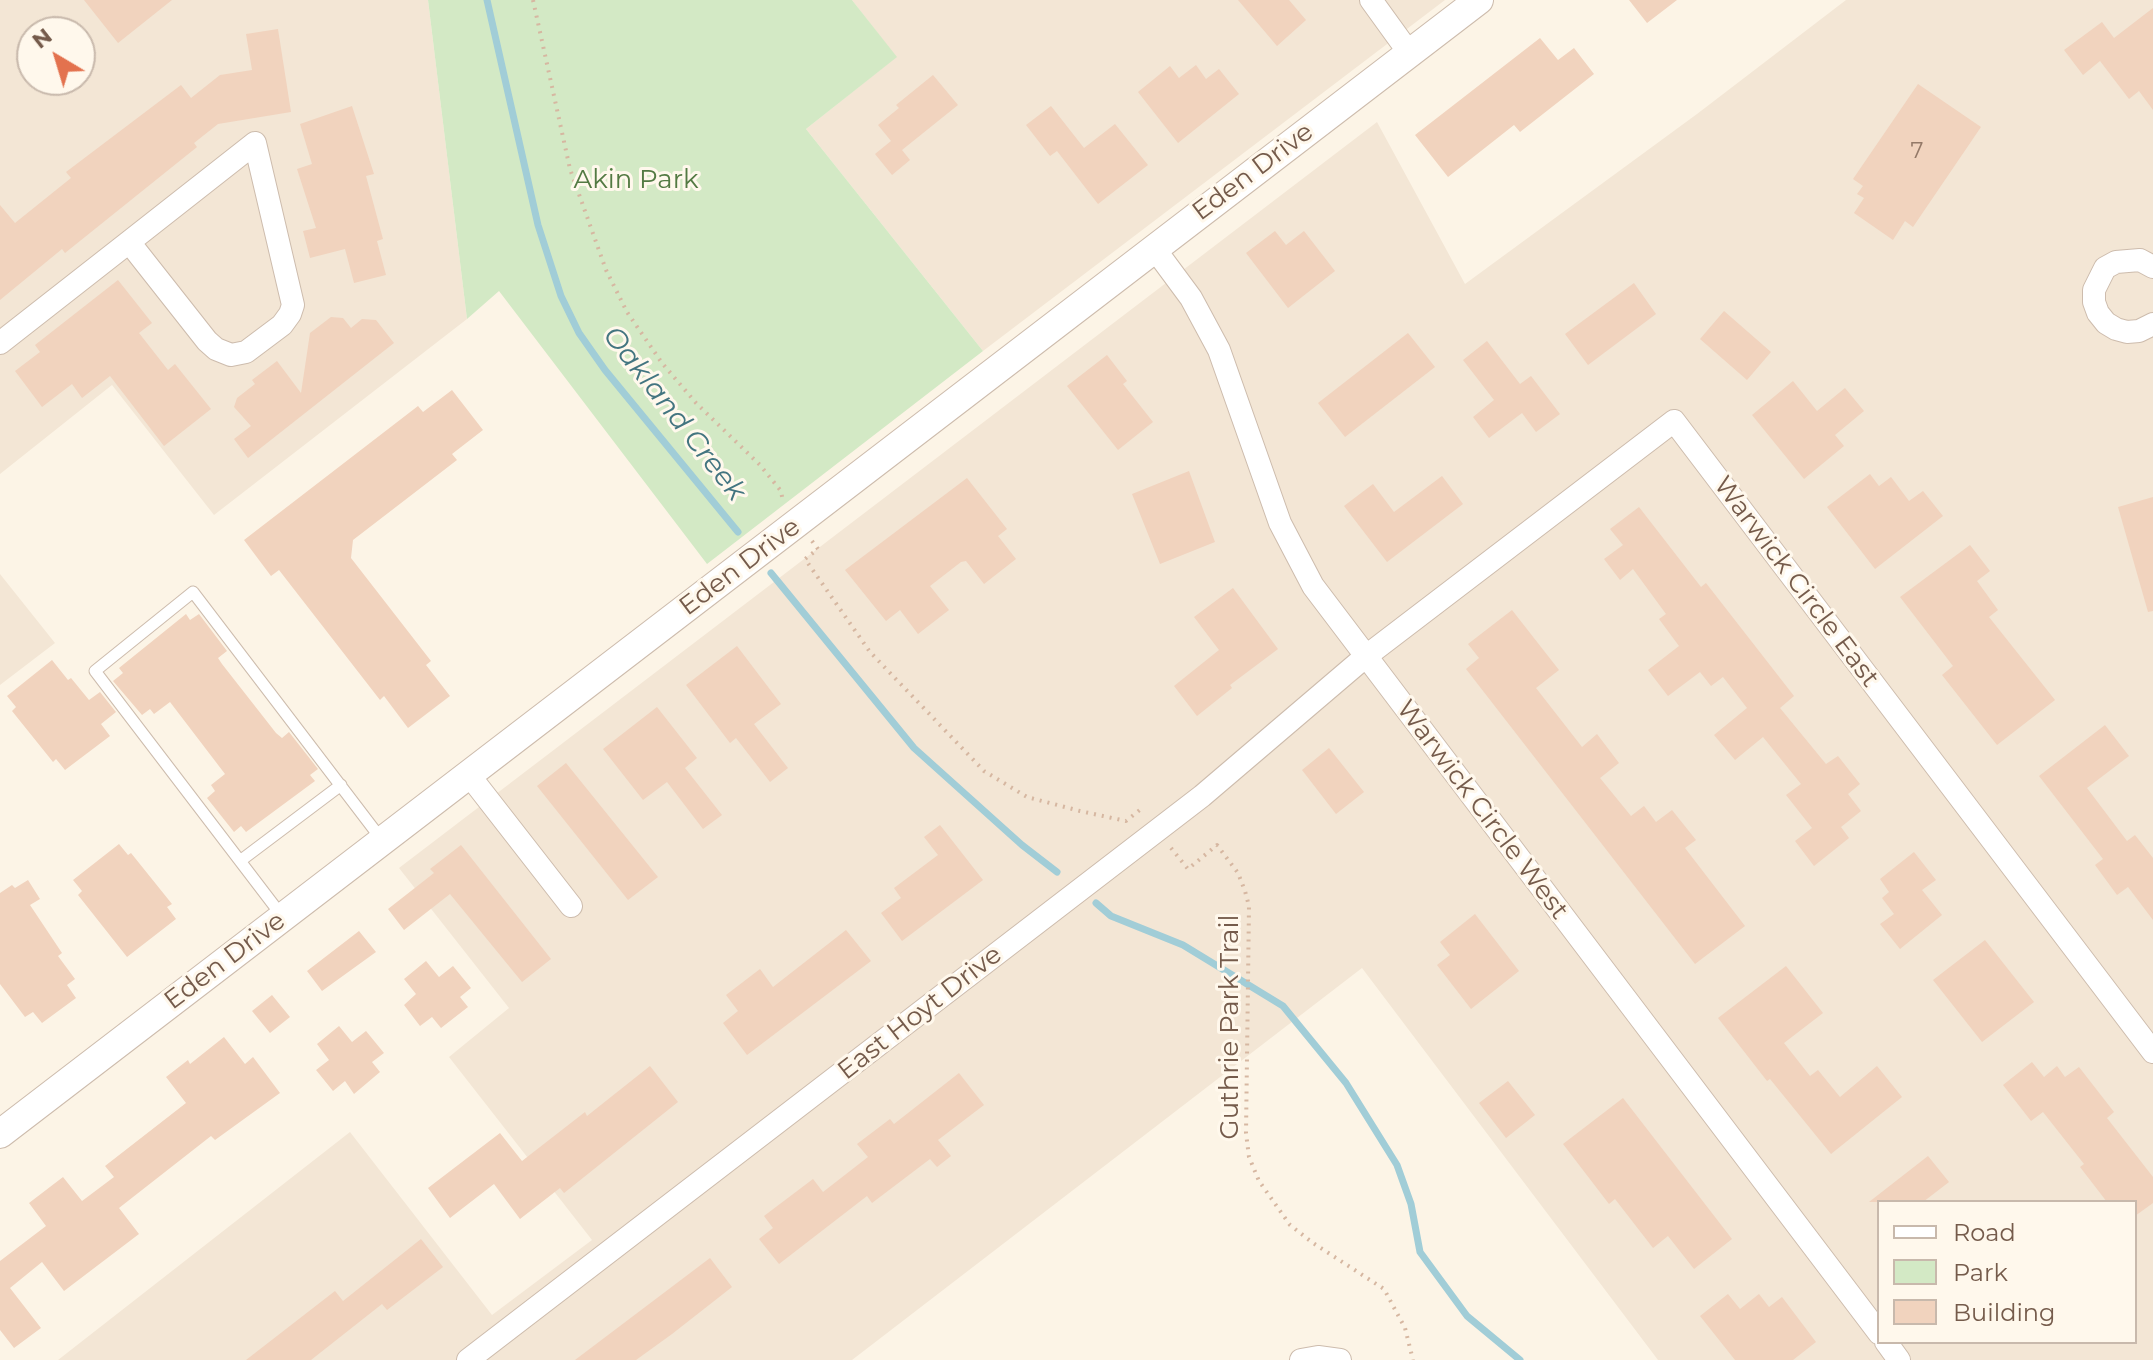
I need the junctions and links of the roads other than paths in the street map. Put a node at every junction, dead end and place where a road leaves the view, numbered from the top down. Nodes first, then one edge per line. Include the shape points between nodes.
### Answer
1 (1371, 0) edge
2 (1479, 0) edge
3 (1410, 54) junction
4 (129, 242) junction
5 (1154, 248) junction
6 (2153, 267) edge
7 (2153, 324) edge
8 (0, 343) edge
9 (1365, 657) junction
10 (469, 775) junction
11 (341, 785) junction
12 (383, 840) junction
13 (240, 861) junction
14 (571, 906) dead end
15 (283, 916) junction
16 (2153, 1052) edge
17 (0, 1134) edge
18 (1877, 1330) edge
19 (468, 1360) edge
20 (1301, 1360) edge
21 (1340, 1360) edge

1 - 3 street
2 - 3 street, Eden Drive
3 - 5 street, Eden Drive
4 - 4 street via 221,352 246,352 290,314 291,290 255,143
4 - 8 street
5 - 9 street, Warwick Circle West via 1191,298 1219,350 1267,491 1301,568
5 - 10 street, Eden Drive
6 - 7 street via 2140,260 2116,262 2105,268 2094,290 2098,313 2116,329 2139,331
9 - 16 street, Warwick Circle East via 1674,421
9 - 18 street, Warwick Circle West
9 - 19 street, East Hoyt Drive via 1202,796
10 - 12 street, Eden Drive
10 - 14 street
11 - 12 lane
11 - 13 lane
11 - 13 lane via 193,592 95,671
12 - 15 street, Eden Drive
13 - 15 lane
15 - 17 street, Eden Drive
20 - 21 street

